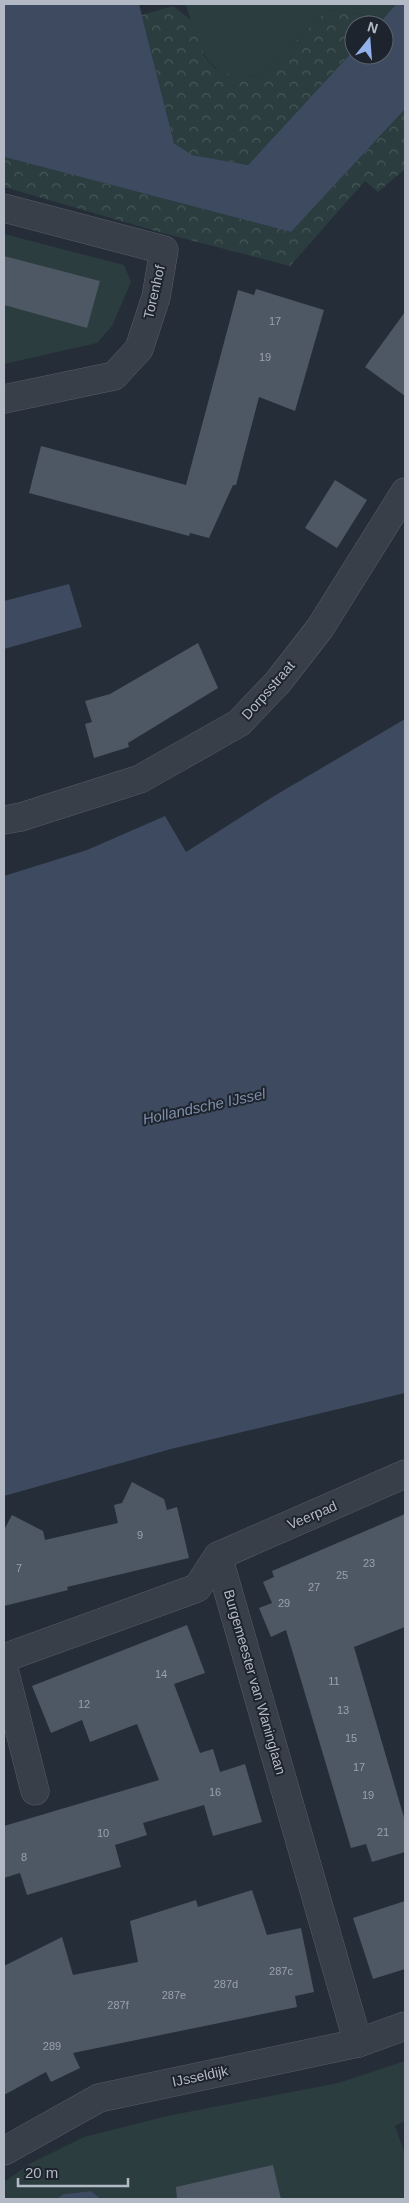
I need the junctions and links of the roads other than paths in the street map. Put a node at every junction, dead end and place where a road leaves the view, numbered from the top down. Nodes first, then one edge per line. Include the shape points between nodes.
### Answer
1 (4, 208) edge
2 (4, 399) edge
3 (405, 492) edge
4 (4, 820) edge
5 (405, 1474) edge
6 (218, 1556) junction
7 (4, 1658) edge
8 (4, 1668) edge
9 (35, 1791) dead end
10 (405, 2026) edge
11 (358, 2043) junction
12 (4, 2151) edge

1 - 2 street, Torenhof via 164,250 156,297 139,349 114,376
3 - 4 street, Dorpsstraat via 320,628 278,682 239,723 140,779
5 - 6 street, Veerpad
6 - 7 street via 197,1588
6 - 11 street, Burgemeester van Waninglaan
8 - 9 street
10 - 11 street, IJsseldijk
11 - 12 street, IJsseldijk via 99,2098

